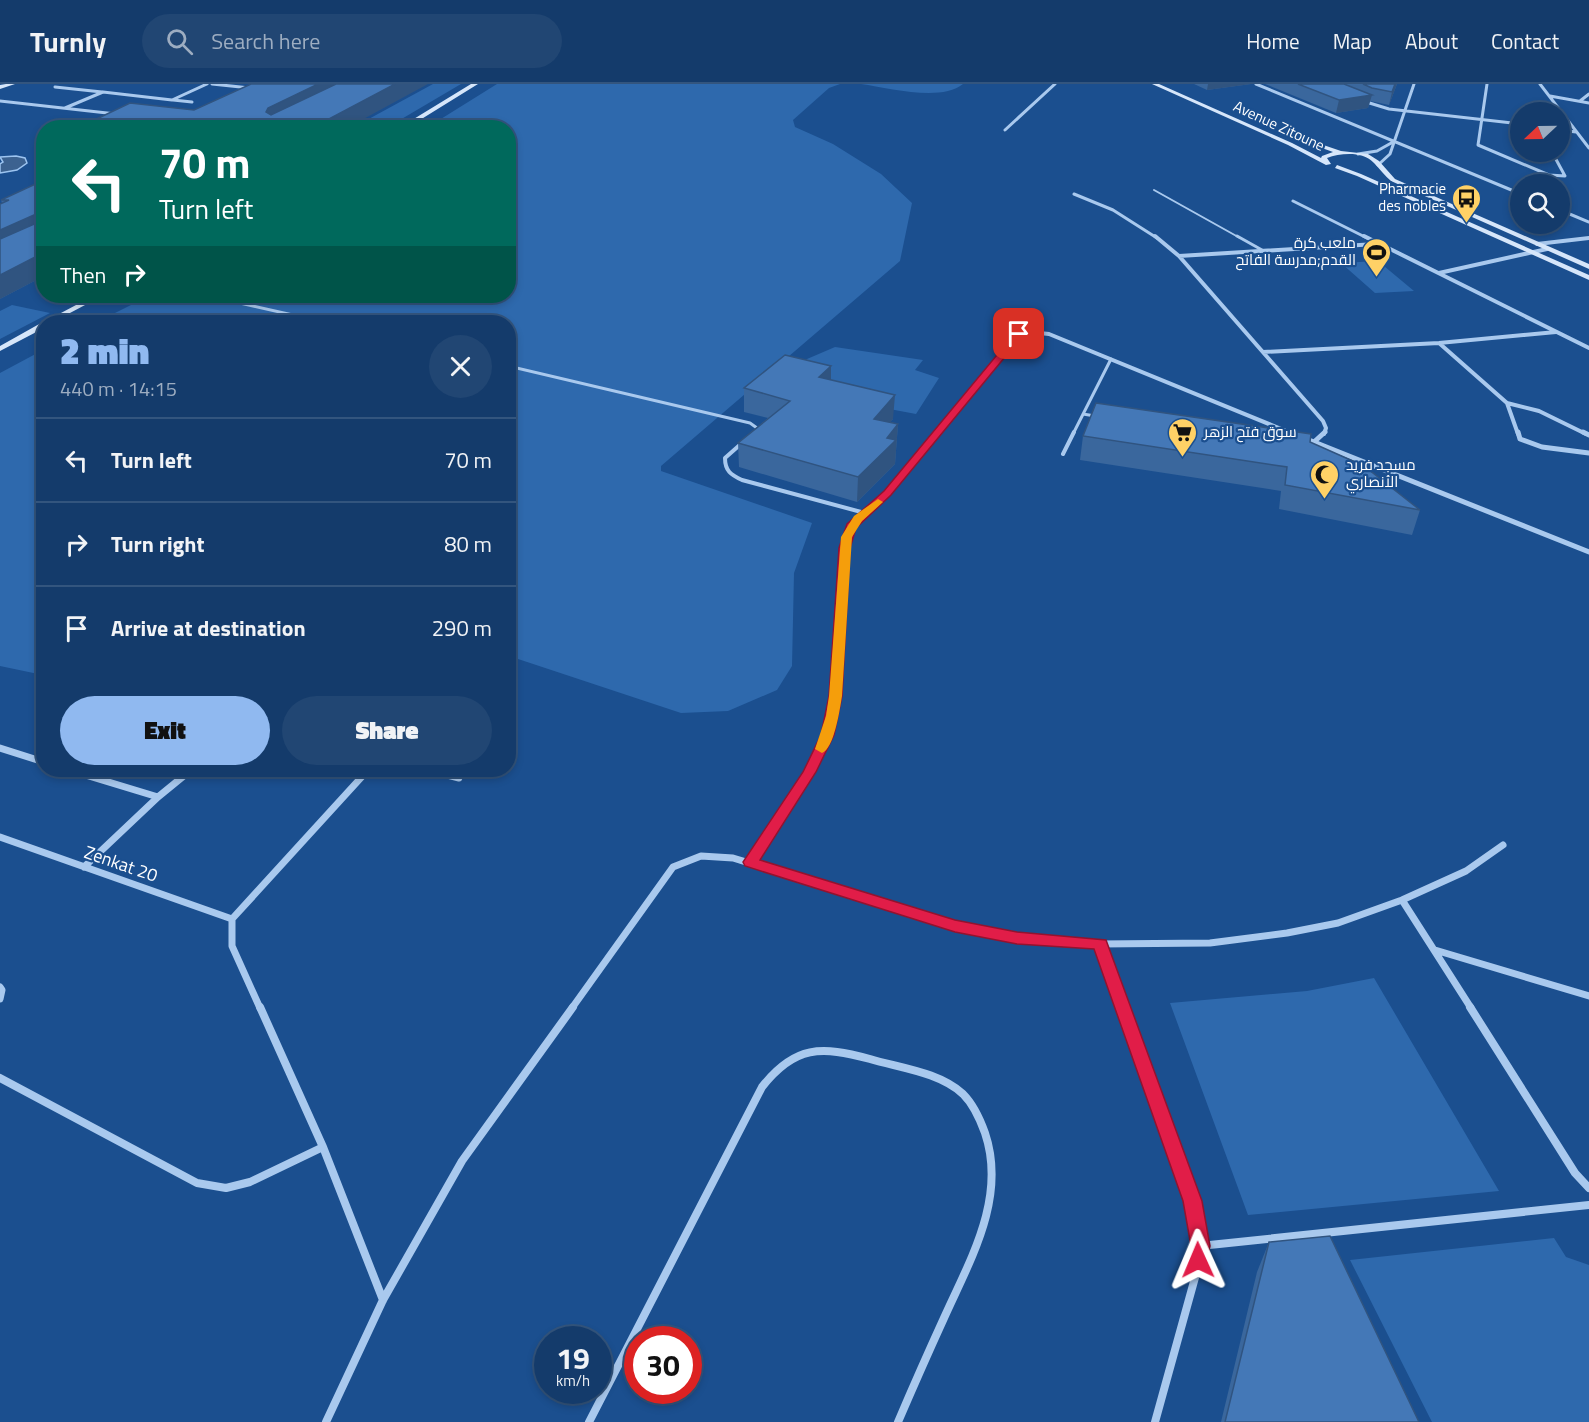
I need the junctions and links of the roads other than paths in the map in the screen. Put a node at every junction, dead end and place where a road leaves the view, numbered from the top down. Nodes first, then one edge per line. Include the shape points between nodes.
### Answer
1 (12, 84) edge
2 (207, 84) edge
3 (212, 84) edge
4 (475, 84) edge
5 (1055, 84) edge
6 (1155, 84) edge
7 (1173, 84) edge
8 (1256, 84) edge
9 (1414, 84) edge
10 (1487, 84) edge
11 (1540, 84) edge
12 (0, 87) edge
13 (55, 87) dead end
14 (256, 89) edge
15 (102, 92) junction
16 (1589, 94) edge
17 (1550, 96) junction
18 (172, 100) junction
19 (1359, 100) edge
20 (0, 101) edge
21 (1581, 101) junction
22 (192, 102) dead end
23 (1589, 103) edge
24 (65, 108) junction
25 (1406, 111) junction
26 (120, 114) edge
27 (415, 120) edge
28 (1483, 120) junction
29 (1510, 123) edge
30 (1005, 130) dead end
31 (1570, 131) edge
32 (1576, 132) junction
33 (1393, 142) junction
34 (1589, 148) edge
35 (1353, 154) junction
36 (1510, 159) edge
37 (1325, 162) junction
38 (1518, 162) edge
39 (1557, 162) edge
40 (1378, 165) junction
41 (1337, 167) junction
42 (1154, 190) dead end
43 (1510, 190) edge
44 (1074, 194) dead end
45 (1293, 201) dead end
46 (1570, 214) edge
47 (1589, 222) edge
48 (1589, 238) edge
49 (1378, 244) junction
50 (1537, 244) junction
51 (1547, 249) junction
52 (1262, 250) junction
53 (1532, 253) junction
54 (1179, 256) junction
55 (1589, 267) edge
56 (1438, 273) junction
57 (1589, 278) edge
58 (85, 303) edge
59 (240, 303) edge
60 (61, 315) edge
61 (293, 315) edge
62 (36, 329) edge
63 (1557, 332) junction
64 (1439, 343) junction
65 (1589, 348) edge
66 (0, 349) edge
67 (1263, 352) junction
68 (1111, 359) junction
69 (516, 368) edge
70 (1507, 403) junction
71 (1083, 414) junction
72 (1106, 417) edge
73 (1589, 435) edge
74 (1314, 442) junction
75 (1589, 453) edge
76 (1064, 454) dead end
77 (865, 513) junction
78 (1589, 552) edge
79 (0, 748) edge
80 (36, 759) edge
81 (92, 777) edge
82 (182, 777) edge
83 (362, 777) edge
84 (455, 777) edge
85 (459, 778) dead end
86 (158, 797) junction
87 (0, 837) edge
88 (1503, 846) dead end
89 (751, 862) junction
90 (84, 867) junction
91 (1402, 900) junction
92 (232, 919) junction
93 (1100, 944) junction
94 (1435, 950) junction
95 (0, 987) edge
96 (1589, 996) edge
97 (0, 999) edge
98 (0, 1078) edge
99 (323, 1147) junction
100 (1589, 1188) edge
101 (1589, 1205) edge
102 (1200, 1246) junction
103 (383, 1300) junction
104 (326, 1422) edge
105 (589, 1422) edge
106 (898, 1422) edge
107 (1155, 1422) edge

1 - 12 main road
2 - 18 street
3 - 14 street
4 - 27 main road
5 - 30 street
6 - 37 main road, Avenue Zitoune
7 - 35 main road, Avenue Zitoune via 1305,142
8 - 33 street
9 - 25 street
10 - 28 street
11 - 17 street
13 - 15 street
15 - 18 street
15 - 24 street
16 - 21 street
17 - 21 street
17 - 32 street
18 - 22 street
19 - 25 street
20 - 24 street
21 - 23 street
24 - 26 street
25 - 28 street
25 - 33 street
28 - 29 street
28 - 36 street via 1478,145
31 - 32 street
32 - 34 street
33 - 35 street via 1371,153
33 - 40 street via 1390,154
33 - 43 street
35 - 37 main road via 1328,155
35 - 40 main road, Avenue Zitoune via 1375,160
37 - 41 main road, Avenue Zitoune
38 - 39 street via 1549,175 1565,176
40 - 41 main road via 1362,170
40 - 50 main road via 1393,180
41 - 53 main road, Avenue Zitoune
42 - 52 lane
44 - 54 street via 1148,230
45 - 49 street
46 - 47 street
48 - 50 street
49 - 52 street
49 - 56 street
50 - 51 main road
51 - 53 street
51 - 55 main road
52 - 54 street
53 - 56 street
53 - 57 main road, Avenue Zitoune
54 - 67 street
56 - 63 street
58 - 60 main road
59 - 61 lane
62 - 66 main road
63 - 64 street
63 - 65 street
64 - 67 street
64 - 70 street
67 - 74 street via 1326,425 1324,435
68 - 71 lane
68 - 74 street
68 - 77 street via 1042,332 1016,336 887,493
69 - 77 lane via 755,425 756,432 726,458 730,474
70 - 73 street via 1539,411
70 - 75 street via 1520,439 1542,447
71 - 72 lane
71 - 76 lane
74 - 78 street
77 - 89 street via 846,537 836,696 827,735 809,772
79 - 80 street
81 - 86 street
82 - 86 street
83 - 92 street
84 - 85 street
86 - 90 street
87 - 90 street, Zenkat 20
88 - 91 street via 1466,871
89 - 93 street via 955,926 1017,938
89 - 103 street via 701,856 673,867 462,1161
90 - 92 street, Zenkat 20
91 - 93 street via 1338,923 1287,933 1210,943
91 - 94 street
92 - 99 street via 232,946
93 - 102 street via 1192,1201
94 - 96 street
94 - 100 street via 1575,1173
95 - 97 street
98 - 99 street via 197,1183 226,1188 250,1182
99 - 103 street
101 - 102 street
102 - 107 street via 1196,1274
103 - 104 street
105 - 106 street via 762,1087 785,1060 818,1050 855,1055 943,1082 974,1107 990,1141 990,1195 980,1238

